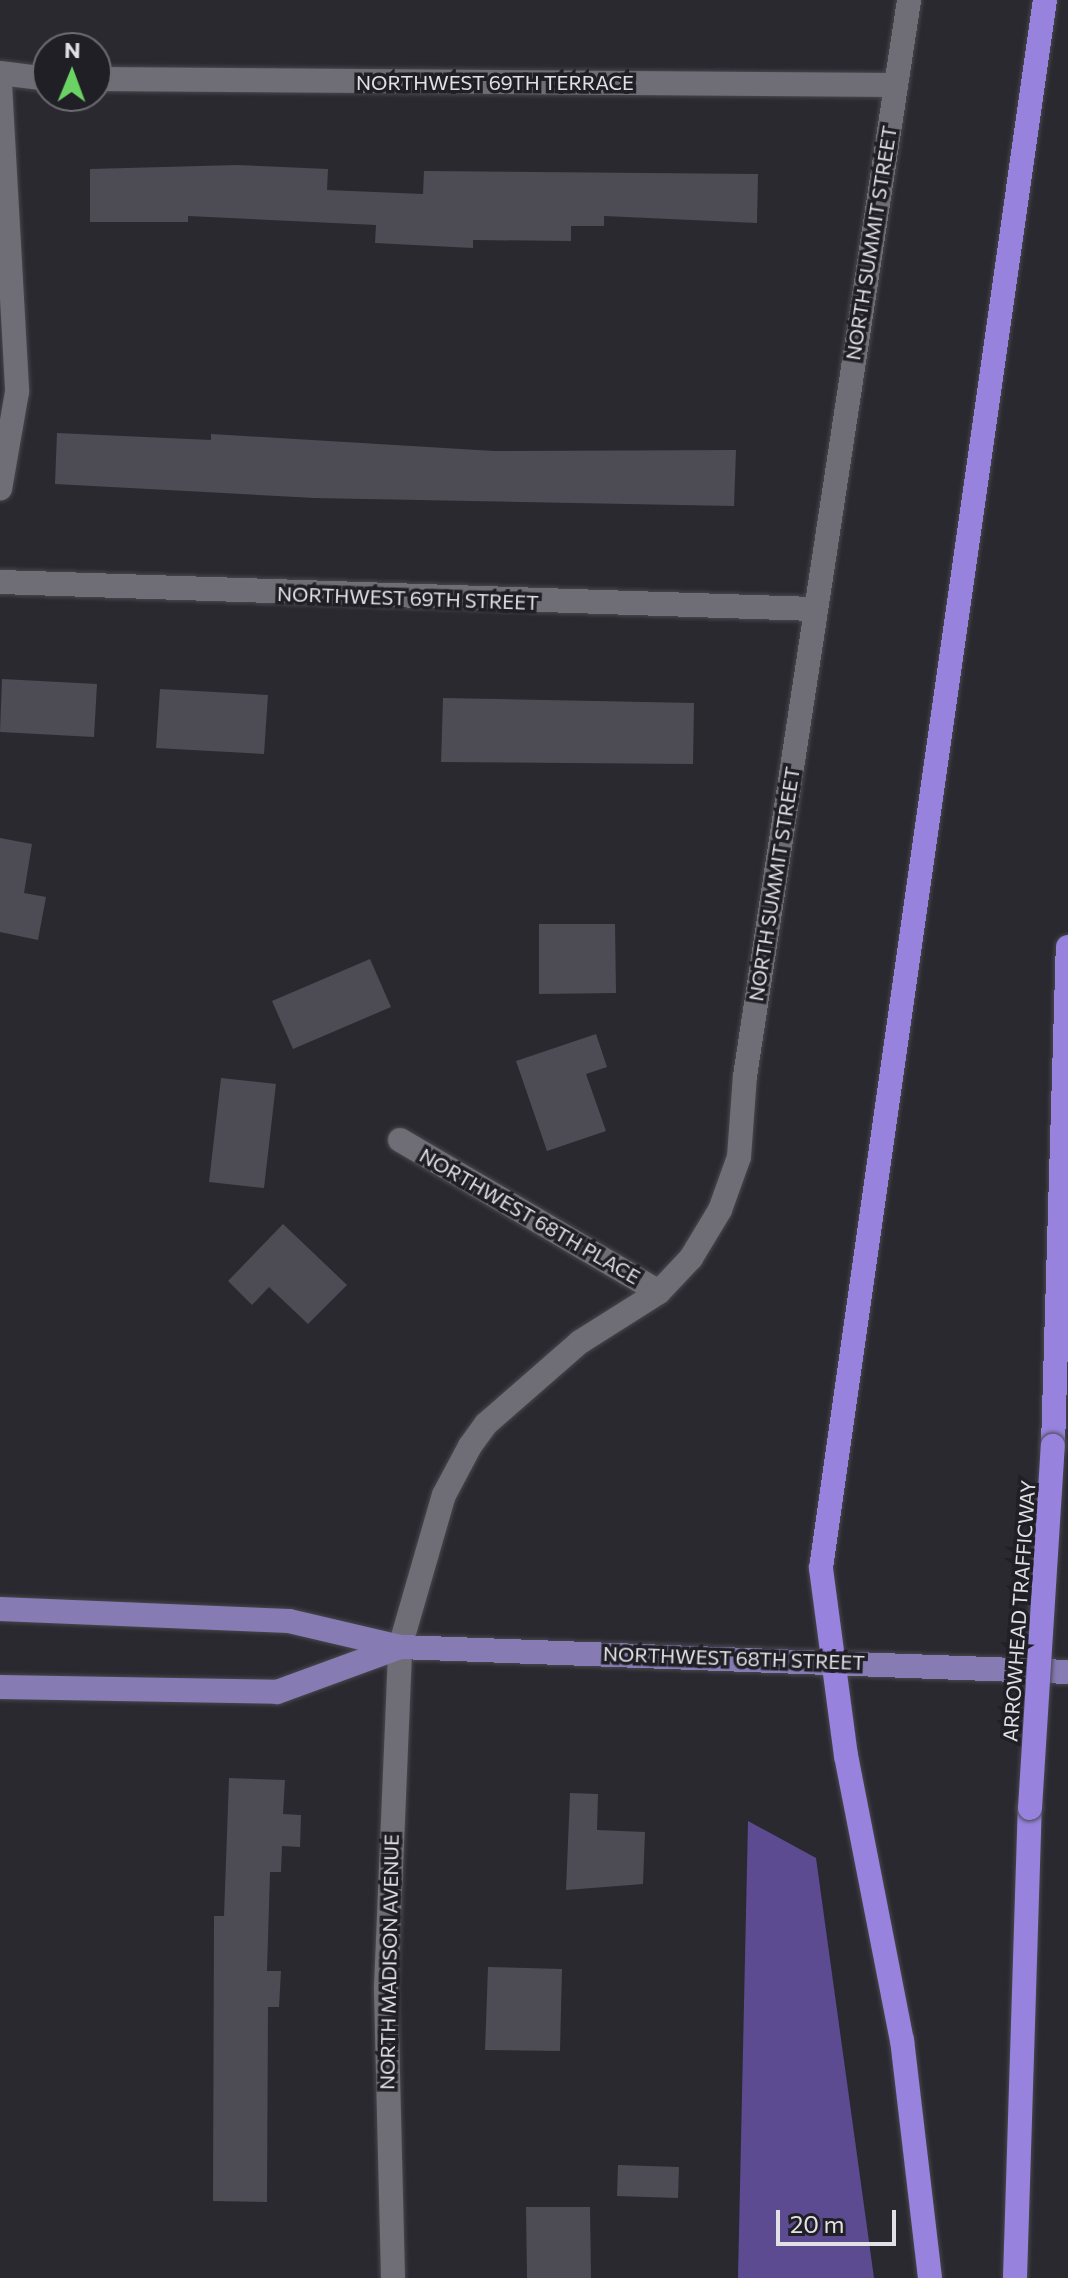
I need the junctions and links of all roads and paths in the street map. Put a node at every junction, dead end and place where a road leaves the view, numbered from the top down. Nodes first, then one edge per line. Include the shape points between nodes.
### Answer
1 (909, 0) edge
2 (1045, 0) edge
3 (0, 73) edge
4 (32, 77) edge
5 (112, 79) edge
6 (0, 84) edge
7 (895, 85) junction
8 (0, 489) edge
9 (0, 582) edge
10 (816, 609) junction
11 (1068, 947) edge
12 (400, 1140) dead end
13 (659, 1292) junction
14 (0, 1609) edge
15 (400, 1647) junction
16 (833, 1661) junction
17 (1068, 1672) edge
18 (0, 1687) edge
19 (393, 2278) edge
20 (930, 2278) edge
21 (1015, 2278) edge

1 - 7 street, NORTH SUMMIT STREET
2 - 16 highway via 821,1568
3 - 4 street
5 - 7 street, NORTHWEST 69TH TERRACE
6 - 8 street via 17,392
7 - 10 street, NORTH SUMMIT STREET
9 - 10 street, NORTHWEST 69TH STREET
10 - 13 street, NORTH SUMMIT STREET via 739,1157 720,1210 691,1258
11 - 21 highway, ARROWHEAD TRAFFICWAY, bridge via 1053,1446 1030,1808
12 - 13 street, NORTHWEST 68TH PLACE
13 - 15 street, NORTH SUMMIT STREET via 580,1342 486,1424 444,1495
14 - 15 main road, NORTHWEST 68TH STREET via 289,1621
15 - 16 main road, NORTHWEST 68TH STREET
15 - 18 main road, NORTHWEST 68TH STREET via 277,1692
15 - 19 street, NORTH MADISON AVENUE via 387,1886
16 - 17 main road, NORTHWEST 68TH STREET
16 - 20 highway via 902,2041

